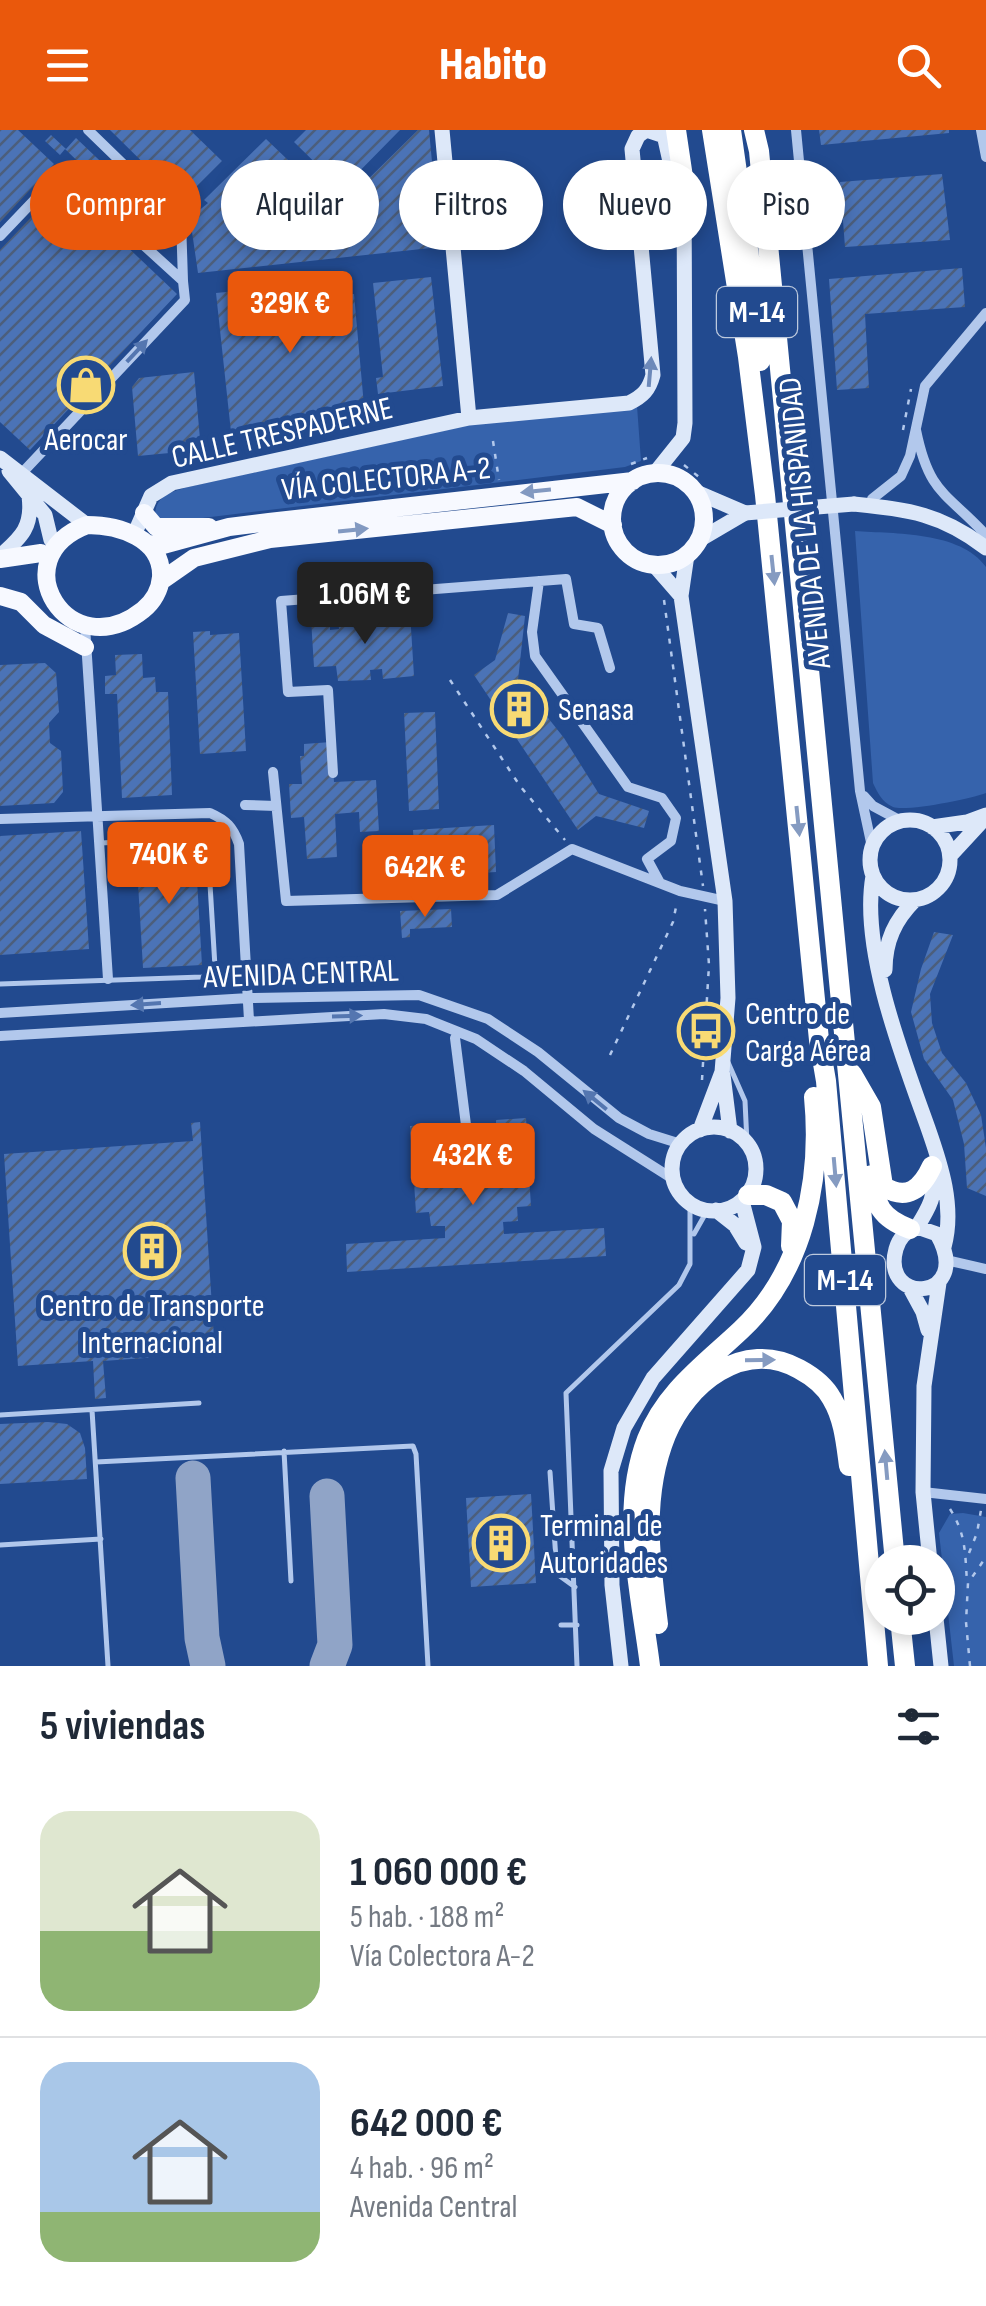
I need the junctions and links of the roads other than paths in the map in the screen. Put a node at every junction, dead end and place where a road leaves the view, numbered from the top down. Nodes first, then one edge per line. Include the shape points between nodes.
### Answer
1 (88, 130) edge
2 (442, 130) edge
3 (702, 130) edge
4 (712, 130) edge
5 (731, 130) edge
6 (796, 130) edge
7 (981, 130) edge
8 (668, 132) edge
9 (757, 137) edge
10 (714, 155) junction
11 (986, 157) edge
12 (118, 160) edge
13 (677, 160) edge
14 (30, 205) edge
15 (0, 236) edge
16 (149, 250) edge
17 (181, 250) edge
18 (685, 250) edge
19 (183, 281) junction
20 (986, 313) edge
21 (470, 418) junction
22 (915, 424) junction
23 (0, 459) edge
24 (22, 473) junction
25 (655, 473) junction
26 (633, 480) junction
27 (696, 492) junction
28 (765, 495) junction
29 (29, 496) junction
30 (872, 499) junction
31 (854, 504) junction
32 (144, 513) junction
33 (745, 513) junction
34 (87, 525) junction
35 (612, 525) junction
36 (229, 527) junction
37 (986, 537) edge
38 (141, 540) junction
39 (700, 540) junction
40 (46, 546) junction
41 (986, 548) edge
42 (687, 555) junction
43 (0, 557) edge
44 (654, 565) junction
45 (539, 580) junction
46 (161, 581) junction
47 (0, 585) edge
48 (0, 596) edge
49 (39, 596) junction
50 (681, 596) junction
51 (85, 626) junction
52 (85, 647) junction
53 (610, 668) dead end
54 (273, 772) dead end
55 (334, 772) dead end
56 (860, 792) junction
57 (245, 805) dead end
58 (276, 806) junction
59 (96, 814) junction
60 (986, 816) edge
61 (0, 819) edge
62 (901, 821) junction
63 (932, 827) junction
64 (98, 843) junction
65 (872, 847) junction
66 (950, 856) junction
67 (873, 876) junction
68 (661, 884) junction
69 (915, 900) junction
70 (725, 902) junction
71 (108, 979) junction
72 (0, 984) edge
73 (885, 994) junction
74 (249, 998) junction
75 (0, 1013) edge
76 (249, 1020) junction
77 (0, 1036) edge
78 (455, 1038) dead end
79 (819, 1040) junction
80 (724, 1055) junction
81 (848, 1068) junction
82 (722, 1072) junction
83 (852, 1116) junction
84 (466, 1125) dead end
85 (700, 1130) junction
86 (730, 1130) junction
87 (929, 1132) junction
88 (746, 1143) junction
89 (681, 1144) junction
90 (932, 1166) junction
91 (673, 1179) junction
92 (745, 1198) junction
93 (690, 1204) junction
94 (712, 1210) junction
95 (913, 1228) junction
96 (692, 1237) junction
97 (945, 1253) junction
98 (752, 1260) junction
99 (787, 1269) junction
100 (986, 1269) edge
101 (939, 1283) junction
102 (910, 1288) junction
103 (930, 1344) junction
104 (199, 1404) dead end
105 (92, 1410) junction
106 (0, 1415) edge
107 (284, 1452) junction
108 (96, 1462) junction
109 (550, 1472) dead end
110 (923, 1492) junction
111 (983, 1505) edge
112 (864, 1520) junction
113 (101, 1539) junction
114 (0, 1545) edge
115 (893, 1545) edge
116 (928, 1545) edge
117 (291, 1582) dead end
118 (575, 1587) junction
119 (561, 1624) dead end
120 (577, 1625) junction
121 (902, 1635) edge
122 (937, 1635) edge
123 (108, 1666) edge
124 (428, 1666) edge
125 (577, 1666) edge
126 (621, 1666) edge
127 (650, 1666) edge
128 (663, 1666) edge
129 (878, 1666) edge
130 (905, 1666) edge
131 (940, 1666) edge

1 - 12 street
2 - 21 street
3 - 10 highway
4 - 10 highway
5 - 28 highway, M-14 via 758,320
6 - 56 street, AVENIDA DE LA HISPANIDAD
7 - 11 street
8 - 13 highway
21 -> 8 street, CALLE TRESPADERNE via 629,404 650,387 632,148 646,130
9 - 81 highway, M-14
10 - 28 highway
14 - 15 street
16 - 19 street
17 - 19 street
18 - 25 street via 686,424
24 -> 19 street via 185,300
20 - 22 street via 925,386
21 - 32 street, CALLE TRESPADERNE via 172,483 152,496
22 - 30 street via 900,476
22 - 37 street via 922,462 936,488
23 - 24 street
23 - 29 street
24 - 34 street
25 - 26 main road
25 - 27 main road via 678,477
26 - 35 main road via 616,500
26 -> 36 main road, VÍA COLECTORA A-2
27 - 33 street
27 - 39 main road via 703,507
28 -> 79 highway, AVENIDA DE LA HISPANIDAD / M-14
29 - 40 street via 45,515
29 - 43 street via 24,536
30 - 31 street
30 - 37 street via 942,510
31 - 33 street, bridge
31 - 41 street via 938,518
32 - 36 main road via 164,528
32 - 38 street, CALLE TRESPADERNE
33 - 39 street
34 - 38 main road via 107,525
34 - 40 main road
35 - 44 main road via 631,556
46 -> 35 main road, VÍA COLECTORA A-2 via 194,558 270,539 576,507
36 - 38 main road, VÍA COLECTORA A-2 via 176,542
38 - 46 main road via 160,565
39 - 42 main road
40 - 43 main road
40 - 49 main road via 34,575
42 - 44 main road
42 - 50 street
44 - 50 street
45 - 53 street via 566,579 574,624 598,628
45 - 55 street via 281,601 288,692 328,690
45 - 68 street via 535,656 628,787 662,798 676,818 670,841 647,859
46 - 51 main road via 134,616
47 - 49 main road
48 - 52 main road via 21,602 44,625
49 - 51 main road via 61,618
50 - 70 street
51 - 52 street
52 - 59 street
54 - 58 street
56 - 62 street
56 - 65 street, AVENIDA DE LA HISPANIDAD
57 - 58 street
58 - 68 street via 286,902 496,894 572,849
59 - 61 street
59 - 64 street
59 - 74 street via 210,813 230,824 239,844
60 - 63 street
60 - 66 street
62 - 63 street
62 - 65 street
63 - 66 street
64 - 71 street
64 - 71 lane via 196,838 208,851 215,966 210,974
65 - 67 street
66 - 69 street via 941,885
67 - 69 street via 890,895
67 - 73 street via 872,934
68 - 70 street
69 - 73 street via 898,918 884,953
70 - 80 street
71 - 72 lane
73 - 87 street
74 -> 75 street, AVENIDA CENTRAL
74 - 76 street
89 -> 74 street, AVENIDA CENTRAL via 619,1118 512,1033 452,1004 404,994
76 - 77 street, AVENIDA CENTRAL
76 -> 91 street, AVENIDA CENTRAL via 384,1014 440,1024 498,1052 594,1129
78 - 84 street
79 - 99 highway via 812,1182
79 -> 112 highway, M-14
80 - 82 street
80 - 88 lane via 745,1101
81 - 83 highway, M-14
81 - 90 highway via 871,1107 884,1186 908,1194 925,1182
82 - 85 street
82 - 86 street
83 - 95 highway via 868,1142 874,1201 890,1221
115 -> 83 highway, M-14
85 - 86 street
85 - 89 street
86 - 88 street
87 - 90 street
87 - 97 street via 943,1171
88 - 92 street via 756,1163
89 - 91 street
90 - 95 street via 936,1188 930,1208
91 - 93 street
92 - 94 street
92 - 98 street
92 - 99 highway via 774,1197 787,1208
93 - 94 street
93 - 96 lane
94 - 96 lane
94 - 98 street via 735,1224
95 - 97 street via 937,1234
95 - 102 street via 901,1238 894,1260
96 - 118 lane via 679,1286 566,1392
97 - 100 street
97 - 101 street
98 - 126 street via 653,1378 618,1446 609,1512
99 - 127 highway via 742,1329 683,1382 647,1439 633,1527
101 - 102 street via 930,1290
101 - 103 street
102 - 103 street via 924,1312
103 - 110 street
104 - 105 lane
105 - 106 lane
105 - 108 lane
107 - 108 lane
107 - 117 lane
107 - 124 lane via 414,1448
108 - 113 lane
109 - 118 lane via 558,1574
110 - 111 street
110 - 116 street
128 -> 112 highway via 649,1544 651,1492 672,1424 711,1376 731,1363 769,1359 792,1365 822,1386 839,1414
112 - 129 highway, M-14
113 - 114 lane
113 - 123 lane
118 - 120 lane
119 - 120 lane
120 - 125 lane
121 - 130 highway
122 - 131 street

